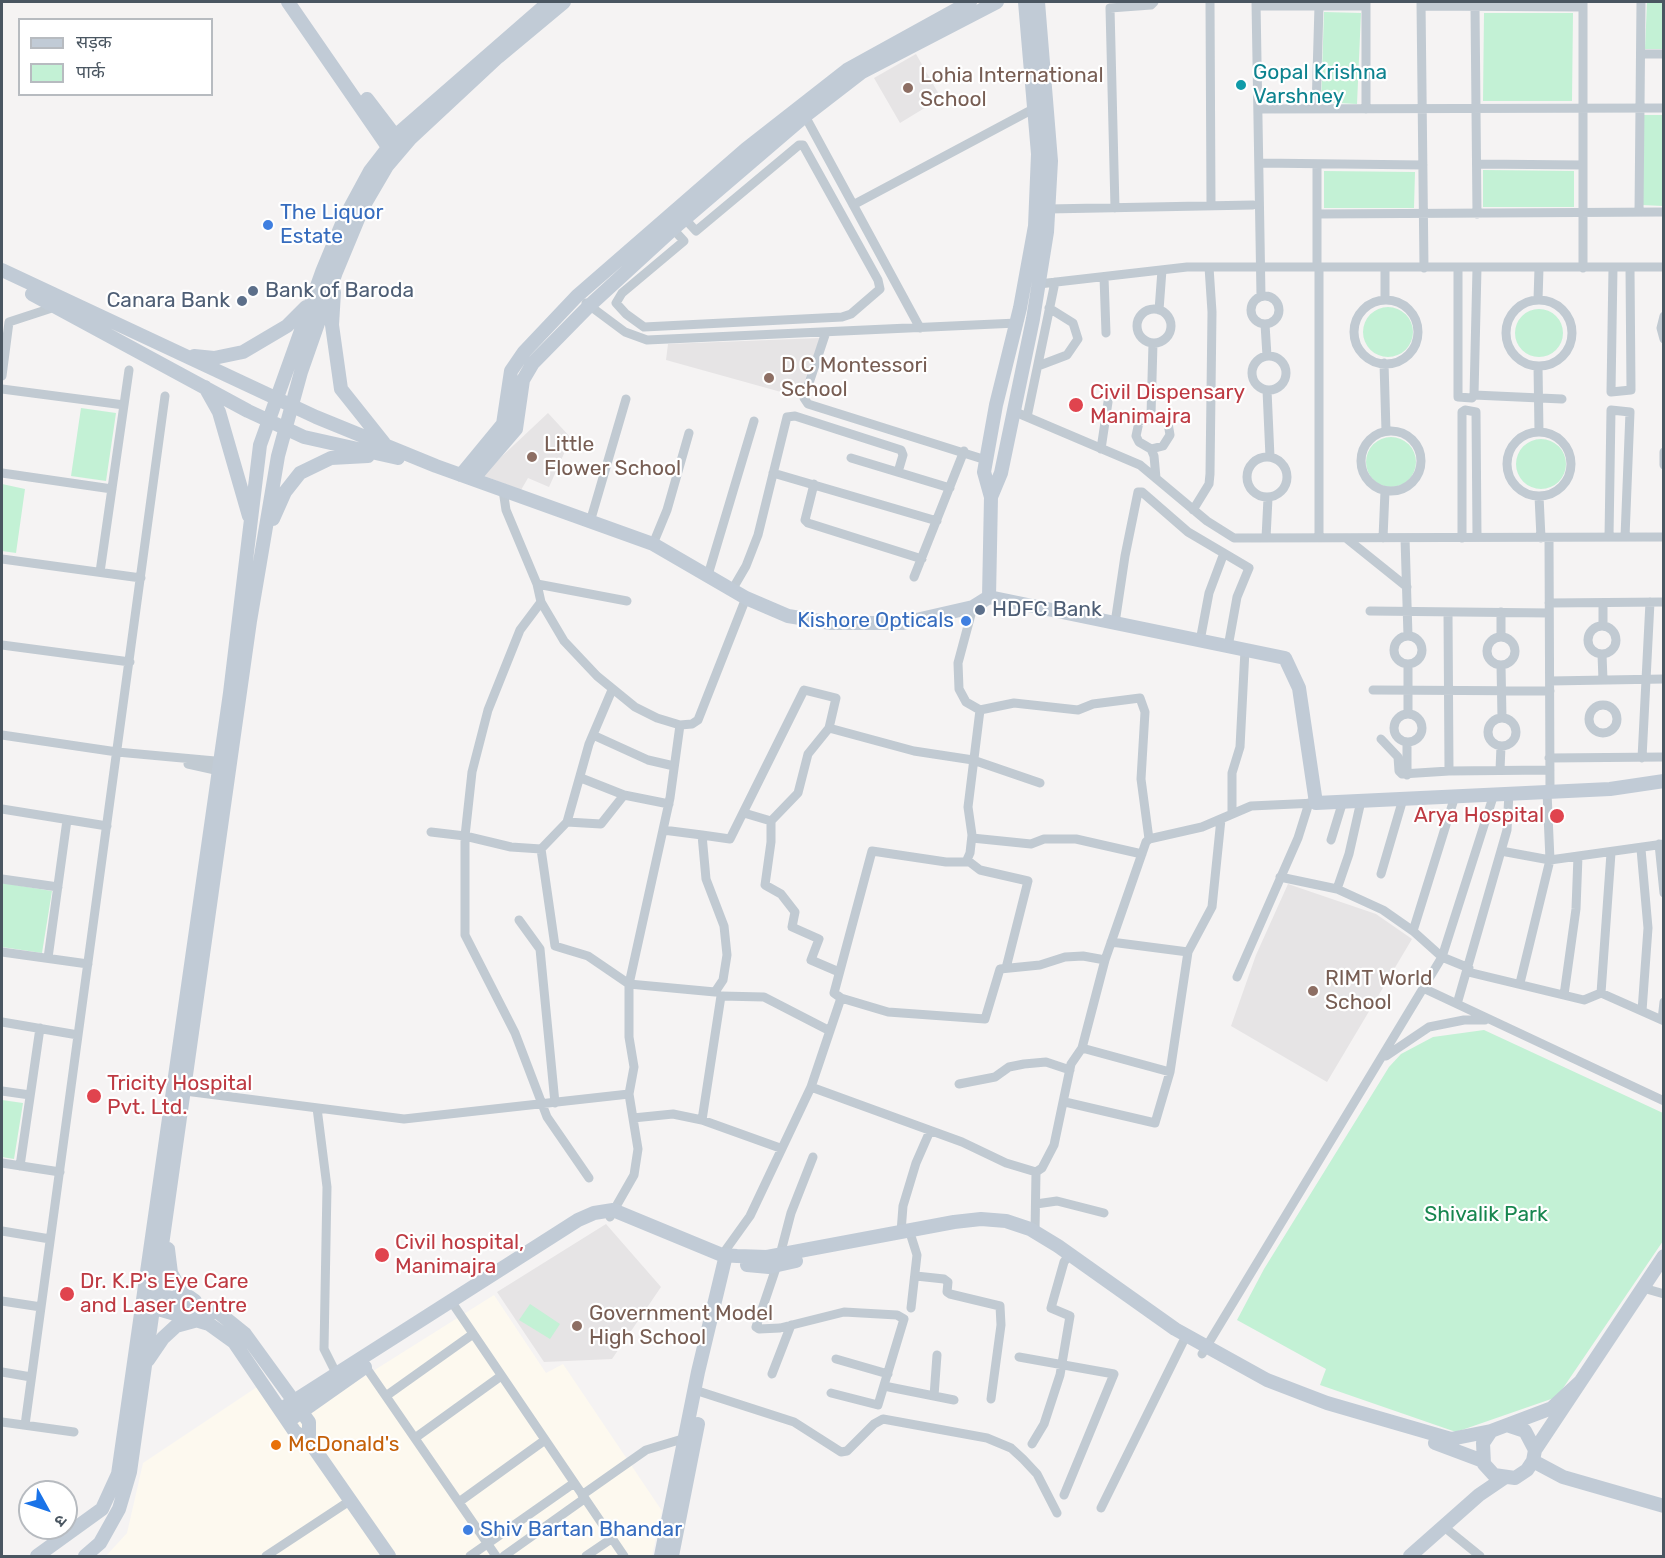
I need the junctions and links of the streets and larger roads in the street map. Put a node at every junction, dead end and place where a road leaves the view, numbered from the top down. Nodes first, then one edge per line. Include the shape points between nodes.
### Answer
1 (288, 2) edge
2 (299, 2) edge
3 (549, 2) edge
4 (564, 2) edge
5 (970, 2) edge
6 (997, 2) edge
7 (1154, 2) edge
8 (1210, 2) edge
9 (1641, 2) edge
10 (1036, 4) edge
11 (1256, 4) edge
12 (1366, 4) edge
13 (1421, 4) edge
14 (1583, 4) edge
15 (1319, 6) junction
16 (1475, 6) junction
17 (1641, 54) junction
18 (1664, 54) edge
19 (859, 68) junction
20 (1476, 107) junction
21 (1583, 107) junction
22 (1035, 108) junction
23 (1422, 108) junction
24 (1641, 108) junction
25 (1664, 108) edge
26 (1258, 109) junction
27 (1316, 109) junction
28 (1366, 109) junction
29 (805, 116) junction
30 (392, 142) junction
31 (1259, 163) junction
32 (1317, 164) junction
33 (1477, 164) junction
34 (1423, 165) junction
35 (1583, 165) junction
36 (853, 205) junction
37 (1253, 205) dead end
38 (1211, 206) junction
39 (1115, 208) junction
40 (1048, 209) junction
41 (1639, 212) junction
42 (1664, 212) edge
43 (1317, 214) junction
44 (1423, 214) junction
45 (1478, 214) junction
46 (1583, 214) junction
47 (685, 219) junction
48 (673, 229) junction
49 (696, 231) junction
50 (684, 241) junction
51 (1209, 267) junction
52 (1262, 267) junction
53 (1318, 267) junction
54 (1664, 267) edge
55 (1385, 268) junction
56 (1424, 268) junction
57 (1458, 268) junction
58 (1477, 268) junction
59 (1539, 268) junction
60 (1584, 268) junction
61 (1613, 268) junction
62 (1630, 268) junction
63 (2, 270) edge
64 (1162, 270) junction
65 (336, 272) junction
66 (1104, 276) junction
67 (2, 280) edge
68 (1055, 282) junction
69 (1032, 285) junction
70 (577, 296) junction
71 (1261, 296) junction
72 (1385, 300) junction
73 (1538, 300) junction
74 (311, 302) junction
75 (58, 306) junction
76 (588, 306) junction
77 (1049, 308) junction
78 (1159, 310) junction
79 (1664, 316) edge
80 (1017, 323) junction
81 (1265, 324) junction
82 (920, 328) junction
83 (826, 332) junction
84 (1106, 333) dead end
85 (1664, 339) edge
86 (1153, 343) junction
87 (183, 355) junction
88 (1267, 356) junction
89 (1384, 363) junction
90 (1038, 366) junction
91 (1538, 366) junction
92 (129, 370) dead end
93 (2, 376) edge
94 (204, 386) junction
95 (2, 389) edge
96 (1267, 390) junction
97 (1474, 395) junction
98 (165, 396) dead end
99 (276, 398) junction
100 (1539, 398) junction
101 (626, 399) dead end
102 (1562, 399) dead end
103 (1108, 402) dead end
104 (124, 405) junction
105 (292, 405) junction
106 (996, 405) junction
107 (1013, 411) junction
108 (1151, 415) junction
109 (1027, 417) junction
110 (268, 420) junction
111 (754, 421) dead end
112 (286, 428) junction
113 (1386, 431) junction
114 (1539, 432) junction
115 (689, 433) dead end
116 (1101, 448) junction
117 (1151, 449) junction
118 (386, 450) junction
119 (964, 452) junction
120 (1664, 452) edge
121 (1270, 457) junction
122 (851, 458) dead end
123 (986, 460) junction
124 (1664, 465) edge
125 (898, 472) junction
126 (2, 473) edge
127 (773, 473) junction
128 (467, 477) junction
129 (1156, 478) junction
130 (814, 484) junction
131 (950, 488) junction
132 (112, 489) junction
133 (502, 490) junction
134 (1385, 491) junction
135 (1539, 496) junction
136 (991, 497) junction
137 (1268, 498) junction
138 (1193, 510) junction
139 (937, 520) junction
140 (590, 522) junction
141 (251, 523) junction
142 (1319, 537) junction
143 (1477, 537) junction
144 (1609, 537) junction
145 (1625, 537) junction
146 (1664, 537) edge
147 (264, 538) junction
148 (1266, 538) junction
149 (1346, 538) junction
150 (1383, 538) junction
151 (1405, 538) junction
152 (1462, 538) junction
153 (1545, 538) junction
154 (653, 544) junction
155 (1224, 554) junction
156 (2, 559) edge
157 (922, 559) junction
158 (100, 572) junction
159 (708, 575) junction
160 (914, 577) dead end
161 (141, 578) junction
162 (537, 584) junction
163 (1407, 586) junction
164 (732, 590) junction
165 (988, 597) junction
166 (746, 598) junction
167 (627, 601) dead end
168 (542, 602) junction
169 (1650, 602) junction
170 (1664, 602) edge
171 (1603, 603) junction
172 (973, 607) junction
173 (1549, 608) junction
174 (1370, 611) dead end
175 (1408, 611) junction
176 (1448, 612) junction
177 (1502, 612) junction
178 (1115, 623) junction
179 (1603, 626) junction
180 (1408, 636) junction
181 (1501, 637) junction
182 (1200, 641) junction
183 (2, 645) edge
184 (1228, 646) junction
185 (1245, 650) junction
186 (1602, 654) junction
187 (130, 662) junction
188 (1408, 664) junction
189 (1501, 665) junction
190 (1646, 679) junction
191 (1664, 679) edge
192 (1603, 680) junction
193 (1550, 681) junction
194 (1408, 689) junction
195 (612, 690) junction
196 (1373, 690) dead end
197 (1449, 691) junction
198 (1501, 691) junction
199 (1550, 691) junction
200 (980, 710) junction
201 (1408, 714) junction
202 (1502, 718) junction
203 (680, 725) junction
204 (829, 728) junction
205 (2, 735) edge
206 (593, 735) junction
207 (1381, 739) dead end
208 (1407, 742) junction
209 (1501, 746) junction
210 (117, 752) junction
211 (1664, 757) edge
212 (1550, 758) junction
213 (1642, 758) junction
214 (973, 760) junction
215 (674, 766) junction
216 (225, 767) junction
217 (1500, 770) junction
218 (1550, 770) junction
219 (1449, 771) junction
220 (1407, 774) junction
221 (581, 778) junction
222 (1664, 781) edge
223 (1040, 783) dead end
224 (1548, 791) junction
225 (1509, 793) junction
226 (1494, 794) junction
227 (624, 795) junction
228 (1455, 796) junction
229 (1403, 799) junction
230 (1342, 801) junction
231 (1360, 801) junction
232 (1312, 803) junction
233 (669, 804) junction
234 (2, 809) edge
235 (744, 813) junction
236 (1232, 814) junction
237 (1221, 819) junction
238 (68, 820) junction
239 (771, 821) junction
240 (567, 822) junction
241 (107, 826) junction
242 (663, 830) junction
243 (431, 832) dead end
244 (465, 836) junction
245 (702, 836) junction
246 (972, 838) junction
247 (1149, 839) junction
248 (1331, 840) dead end
249 (1661, 844) edge
250 (541, 849) junction
251 (1641, 849) junction
252 (1501, 851) junction
253 (1611, 853) junction
254 (1142, 854) junction
255 (1578, 856) junction
256 (967, 860) junction
257 (1550, 860) junction
258 (1381, 874) dead end
259 (1280, 877) junction
260 (2, 879) edge
261 (58, 886) junction
262 (1337, 889) junction
263 (1664, 893) edge
264 (519, 920) dead end
265 (1413, 931) junction
266 (1111, 942) junction
267 (2, 952) edge
268 (1188, 952) junction
269 (1442, 957) junction
270 (48, 958) junction
271 (1105, 960) junction
272 (88, 964) junction
273 (1006, 968) junction
274 (1468, 970) junction
275 (839, 972) junction
276 (1237, 977) dead end
277 (1520, 983) junction
278 (629, 984) junction
279 (1423, 988) junction
280 (1601, 993) junction
281 (1564, 995) junction
282 (841, 998) junction
283 (1664, 1002) edge
284 (1457, 1004) junction
285 (1642, 1011) junction
286 (1491, 1020) junction
287 (1663, 1021) edge
288 (2, 1022) edge
289 (40, 1028) junction
290 (830, 1031) junction
291 (78, 1035) junction
292 (1082, 1048) junction
293 (1378, 1063) junction
294 (1070, 1070) junction
295 (1170, 1072) junction
296 (959, 1084) dead end
297 (811, 1087) junction
298 (2, 1091) edge
299 (185, 1091) junction
300 (629, 1094) junction
301 (30, 1095) junction
302 (1664, 1101) edge
303 (1065, 1102) junction
304 (555, 1103) junction
305 (543, 1105) junction
306 (317, 1108) junction
307 (633, 1118) junction
308 (702, 1120) junction
309 (930, 1131) junction
310 (780, 1148) junction
311 (813, 1157) dead end
312 (2, 1163) edge
313 (20, 1166) junction
314 (60, 1172) junction
315 (1036, 1172) junction
316 (589, 1178) dead end
317 (1036, 1204) junction
318 (611, 1214) junction
319 (1104, 1214) dead end
320 (166, 1228) junction
321 (2, 1231) edge
322 (1035, 1232) junction
323 (906, 1234) junction
324 (51, 1239) junction
325 (1664, 1256) edge
326 (1068, 1257) junction
327 (724, 1258) junction
328 (778, 1260) junction
329 (916, 1276) junction
330 (1643, 1288) junction
331 (152, 1292) junction
332 (1664, 1294) edge
333 (451, 1301) junction
334 (2, 1302) edge
335 (148, 1306) junction
336 (41, 1307) junction
337 (911, 1308) dead end
338 (201, 1314) junction
339 (791, 1325) junction
340 (473, 1334) junction
341 (1183, 1342) junction
342 (1204, 1351) junction
343 (937, 1355) dead end
344 (1018, 1357) dead end
345 (836, 1359) dead end
346 (147, 1362) junction
347 (363, 1363) junction
348 (1060, 1365) junction
349 (2, 1372) edge
350 (698, 1372) junction
351 (772, 1374) dead end
352 (888, 1374) junction
353 (501, 1376) junction
354 (32, 1377) junction
355 (339, 1378) junction
356 (1580, 1382) junction
357 (884, 1386) junction
358 (700, 1392) junction
359 (831, 1393) dead end
360 (386, 1396) junction
361 (934, 1396) junction
362 (991, 1399) dead end
363 (954, 1400) dead end
364 (298, 1406) junction
365 (284, 1415) junction
366 (2, 1422) edge
367 (25, 1425) junction
368 (1506, 1425) junction
369 (1491, 1431) junction
370 (74, 1432) dead end
371 (691, 1436) junction
372 (415, 1438) junction
373 (545, 1440) junction
374 (309, 1441) junction
375 (1032, 1444) dead end
376 (1534, 1456) junction
377 (1483, 1461) junction
378 (1524, 1473) junction
379 (1563, 1476) junction
380 (1504, 1478) junction
381 (574, 1483) junction
382 (1064, 1495) dead end
383 (583, 1497) junction
384 (351, 1500) junction
385 (459, 1502) junction
386 (1664, 1506) edge
387 (1101, 1508) dead end
388 (1057, 1514) dead end
389 (1443, 1526) junction
390 (611, 1539) junction
391 (488, 1545) junction
392 (268, 1556) edge
393 (37, 1557) edge
394 (85, 1557) edge
395 (389, 1557) edge
396 (470, 1557) edge
397 (496, 1557) edge
398 (504, 1557) edge
399 (586, 1557) edge
400 (624, 1557) edge
401 (661, 1557) edge
402 (672, 1557) edge
403 (1410, 1557) edge
404 (1480, 1557) edge

1 - 30 street
2 - 30 street
3 - 30 street
4 - 65 street via 498,57 410,139 387,166 363,207
5 - 19 street
6 - 19 street
7 - 39 street via 1110,8
8 - 38 street
9 - 17 street
10 - 22 street
10 - 40 street via 1051,161
11 - 15 street
11 - 26 street
12 - 15 street
12 - 28 street
13 - 16 street
13 - 23 street
14 - 16 street
14 - 21 street
15 - 27 street
16 - 20 street
17 - 18 street
17 - 24 street
19 - 29 street
19 - 70 street via 746,149
20 - 21 street
20 - 23 street
20 - 33 street
21 - 24 street
21 - 35 street
22 - 36 street
22 - 69 street via 1038,154
23 - 28 street
23 - 34 street
24 - 25 street
24 - 41 street
26 - 27 street
26 - 31 street
27 - 28 street
29 - 36 street
29 - 47 street
30 - 74 street via 370,171 344,219
31 - 32 street
31 - 52 street
32 - 34 street
32 - 43 street
33 - 35 street
33 - 45 street
34 - 44 street
35 - 46 street
36 - 82 street
37 - 38 street
38 - 39 street
39 - 40 street
40 - 69 street
41 - 42 street
41 - 46 street
43 - 44 street
43 - 53 street
44 - 45 street
44 - 56 street
45 - 46 street
46 - 60 street
47 - 48 street
47 - 49 street
48 - 50 street
48 - 76 street
49 - 50 street
49 - 50 street via 802,145 880,289 842,317 641,326 617,306 618,298
51 - 52 street
51 - 64 street
51 - 138 street via 1210,474 1209,484
52 - 53 street
52 - 71 street
53 - 55 street
53 - 142 street
54 - 62 street
55 - 56 street
55 - 72 street
56 - 57 street
57 - 58 street
57 - 97 street via 1456,393 1458,397
58 - 59 street
58 - 97 street
59 - 60 street
59 - 73 street
60 - 61 street
61 - 62 street
61 - 62 street via 1611,392 1631,390
63 - 87 street
64 - 66 street
64 - 78 street
65 - 105 street
65 - 118 street via 332,325 341,389
66 - 68 street
66 - 84 street
67 - 75 street
68 - 69 street
68 - 77 street
69 - 80 street
69 - 107 street
70 - 76 street
70 - 128 street via 511,371 502,424
71 - 81 street via 1253,302 1251,312 1256,321
71 - 81 street via 1273,298 1279,308 1275,319
72 - 89 street via 1369,305 1355,327 1362,351 1368,358
72 - 89 street via 1403,304 1415,318 1418,337 1410,353 1394,363
73 - 91 street via 1519,306 1506,333 1512,352
73 - 91 street via 1562,309 1572,333 1562,357
74 - 87 street via 286,326 243,352 214,358
74 - 99 street
75 - 93 street via 9,322
75 - 94 street
76 - 83 street via 625,332 647,340
76 - 128 street via 533,363 524,380 516,429
77 - 90 street
77 - 90 street via 1073,323 1078,339 1067,355
78 - 86 street via 1168,316 1172,327 1164,341
78 - 86 street via 1148,310 1138,323 1139,334
79 - 85 street
80 - 82 street
80 - 106 street
81 - 88 street
82 - 83 street
83 - 119 street via 804,398 808,404
86 - 108 street
87 - 99 street
88 - 96 street via 1255,363 1252,377 1260,388
88 - 96 street via 1279,360 1286,370 1283,382
89 - 113 street
90 - 109 street
91 - 100 street
92 - 104 street
94 - 110 street
94 - 141 street via 219,412
95 - 104 street
96 - 121 street
97 - 100 street
98 - 161 street
99 - 105 street
99 - 110 street
100 - 102 street
100 - 114 street
101 - 140 street
103 - 116 street
104 - 132 street
105 - 112 street
105 - 118 street
106 - 107 street
106 - 123 street
107 - 109 street
107 - 136 street via 1001,473
108 - 117 street via 1144,417 1136,428 1139,442
108 - 117 street via 1163,418 1170,435 1163,446
109 - 116 street
110 - 112 street
110 - 141 street via 260,445
111 - 159 street
112 - 118 street via 304,437
112 - 147 street
113 - 134 street via 1367,443 1361,465 1371,485
113 - 134 street via 1409,437 1421,458 1419,474 1409,486
114 - 135 street via 1560,440 1570,458 1570,469 1559,488
114 - 135 street via 1524,435 1513,445 1507,468 1518,488
115 - 154 street
116 - 129 street via 1140,465
117 - 129 street
118 - 128 street
118 - 147 street via 331,458 300,473 285,492
119 - 123 street
119 - 131 street
120 - 124 street
121 - 137 street via 1283,464 1288,478 1281,492
121 - 137 street via 1252,464 1247,476 1255,494
122 - 125 street
123 - 136 street via 984,472
125 - 127 street via 901,450 790,416
125 - 131 street
126 - 132 street
127 - 130 street
127 - 164 street via 758,535
128 - 133 street
129 - 138 street
130 - 139 street
130 - 157 street via 805,520 808,523
131 - 139 street
132 - 158 street
133 - 140 street
133 - 162 street via 506,510
134 - 150 street
135 - 153 street
136 - 165 street
137 - 148 street
138 - 148 street via 1234,538
139 - 157 street
140 - 154 street
141 - 216 street
142 - 148 street
142 - 149 street
143 - 152 street
143 - 152 street via 1476,412 1465,410
143 - 153 street
144 - 145 street
144 - 145 street via 1611,410 1630,412
144 - 153 street
145 - 146 street
147 - 216 street
149 - 150 street
149 - 163 street
150 - 151 street
151 - 152 street
151 - 163 street
153 - 173 street
154 - 159 street
155 - 178 street via 1188,532 1138,492
155 - 182 street via 1209,593
155 - 184 street via 1249,570 1237,597
156 - 158 street
157 - 160 street
158 - 161 street
159 - 164 street
161 - 187 street
162 - 167 street
162 - 168 street
163 - 175 street
164 - 166 street
165 - 172 street
165 - 178 street
166 - 172 street via 788,616 831,623 903,622
166 - 203 street via 698,720
168 - 195 street via 564,641
168 - 244 street via 520,630 488,710 472,772
169 - 170 street
169 - 171 street
169 - 190 street
171 - 173 street
171 - 179 street
172 - 200 street via 958,663 958,689 966,702
173 - 177 street
173 - 193 street
174 - 175 street
175 - 176 street
175 - 180 street
176 - 177 street
176 - 197 street
177 - 181 street
178 - 182 street
179 - 186 street via 1612,630 1616,643 1611,651
179 - 186 street via 1591,632 1588,640 1594,651
180 - 188 street via 1400,638 1394,649 1400,661
180 - 188 street via 1417,639 1422,647 1420,657
181 - 189 street via 1490,642 1487,651 1490,659
181 - 189 street via 1510,640 1515,649 1510,662
182 - 184 street
183 - 187 street
184 - 185 street
185 - 232 street via 1285,658 1299,688
185 - 236 street via 1240,747 1232,773
186 - 192 street
187 - 210 street
188 - 194 street
189 - 198 street
190 - 191 street
190 - 192 street
190 - 213 street
192 - 193 street
193 - 199 street
194 - 196 street
194 - 197 street
194 - 201 street
195 - 203 street via 650,714
195 - 206 street
197 - 198 street
197 - 219 street
198 - 199 street
198 - 202 street
199 - 212 street
200 - 214 street
200 - 247 street via 1014,703 1078,710 1093,704 1140,698 1145,712 1141,779
201 - 208 street via 1400,717 1394,728 1396,736
201 - 208 street via 1417,718 1421,726 1416,739
202 - 209 street via 1490,724 1488,734 1492,742
202 - 209 street via 1510,720 1516,732 1510,743
203 - 215 street
204 - 214 street via 914,751
204 - 235 street via 836,698 804,690
204 - 239 street via 808,754 798,793
205 - 210 street
206 - 215 street via 648,760
206 - 221 street
207 - 220 street via 1398,757 1398,771
208 - 220 street
209 - 217 street
210 - 216 street
210 - 241 street
211 - 213 street
212 - 213 street
212 - 218 street
214 - 223 street
214 - 246 street via 968,807
215 - 233 street
216 - 299 street
216 - 331 street
217 - 218 street
217 - 219 street
218 - 224 street
219 - 220 street
221 - 227 street
221 - 240 street
222 - 224 street via 1610,789
224 - 225 street
224 - 257 street
225 - 226 street
225 - 252 street via 1507,830
226 - 228 street
226 - 269 street
227 - 233 street
227 - 240 street via 601,824
228 - 229 street
228 - 265 street
229 - 231 street
229 - 258 street
230 - 231 street
230 - 232 street
230 - 248 street
231 - 262 street
232 - 236 street via 1251,806
232 - 259 street
233 - 242 street
234 - 238 street
235 - 239 street
235 - 245 street via 730,839
236 - 237 street
237 - 247 street
237 - 268 street via 1212,907
238 - 241 street
238 - 261 street
239 - 275 street via 765,885 782,894 795,912 792,927 819,939 811,960
240 - 250 street
241 - 272 street
242 - 245 street
242 - 278 street
243 - 244 street
244 - 250 street
244 - 305 street via 465,935 515,1033
245 - 278 street via 706,879 724,926 727,955 720,988 699,992
246 - 254 street via 1031,844 1044,839 1076,838
246 - 256 street
247 - 254 street
249 - 251 street
249 - 263 street
250 - 278 street via 555,946 588,956
251 - 253 street
251 - 285 street via 1648,928
252 - 257 street
252 - 274 street
253 - 255 street
253 - 280 street
254 - 266 street
255 - 257 street
255 - 281 street via 1576,909
256 - 273 street via 980,870 1028,881
256 - 275 street via 946,862 872,851
257 - 277 street
259 - 262 street
259 - 276 street
260 - 261 street
261 - 270 street
262 - 265 street via 1383,910
264 - 304 street via 540,949
265 - 269 street
266 - 268 street
266 - 271 street
267 - 270 street
268 - 295 street
269 - 274 street
269 - 279 street
270 - 272 street
271 - 273 street via 1074,957
271 - 292 street
272 - 291 street
273 - 282 street via 1000,969 985,1019 888,1012
274 - 277 street
274 - 284 street
275 - 282 street via 834,993
277 - 281 street
278 - 300 street via 629,1037 634,1067
279 - 284 street
279 - 293 street
280 - 281 street via 1584,1000
280 - 285 street
282 - 290 street
283 - 287 street
284 - 286 street
285 - 287 street
286 - 293 street via 1464,1020 1429,1027
286 - 302 street
288 - 289 street
289 - 291 street
289 - 301 street
290 - 297 street
290 - 308 street via 764,997 721,996
291 - 314 street
292 - 294 street
292 - 295 street
293 - 342 street
294 - 296 street via 1046,1062 1024,1064 1009,1067 995,1077
294 - 303 street
295 - 303 street via 1155,1123
297 - 309 street
297 - 310 street
298 - 301 street
299 - 306 street
299 - 320 street
300 - 304 street
300 - 307 street
301 - 313 street
303 - 315 street via 1054,1145
304 - 305 street
305 - 306 street via 404,1119
305 - 316 street via 547,1117
306 - 355 street via 327,1187 324,1349
307 - 308 street via 673,1114
307 - 318 street via 638,1149 634,1175
308 - 310 street
309 - 315 street
309 - 323 street via 903,1206
310 - 327 street via 750,1216
311 - 328 street
312 - 313 street
313 - 314 street
314 - 324 street
315 - 317 street
317 - 319 street via 1057,1202
317 - 322 street
318 - 327 street
318 - 333 street via 594,1213 578,1220
320 - 331 street
320 - 338 street via 171,1273
321 - 324 street
322 - 323 street via 1006,1221 981,1219
322 - 326 street
323 - 326 street via 983,1226 1006,1228
323 - 328 street
323 - 329 street via 916,1255
324 - 336 street
325 - 330 street
326 - 341 street
326 - 342 street
326 - 348 street via 1051,1308 1070,1316
327 - 328 street via 768,1267
327 - 350 street
328 - 339 street via 756,1327
329 - 337 street
329 - 362 street via 944,1279 950,1294 1000,1306 1002,1318
330 - 332 street
330 - 356 street
331 - 335 street
331 - 338 street
333 - 340 street
333 - 347 street
334 - 336 street
335 - 338 street
335 - 346 street
335 - 393 street via 118,1474 102,1509
336 - 354 street
338 - 346 street via 176,1326
338 - 364 street via 219,1313 245,1334
338 - 365 street via 234,1342
339 - 351 street
339 - 352 street via 844,1312 902,1316
340 - 353 street
340 - 360 street
341 - 342 street
341 - 387 street
342 - 369 street via 1327,1403 1416,1431 1451,1439
342 - 377 street via 1248,1378 1308,1403
343 - 361 street
344 - 348 street
345 - 352 street
346 - 394 street via 122,1500 100,1543
347 - 355 street
347 - 360 street
348 - 375 street via 1055,1394
348 - 382 street via 1115,1375
349 - 354 street
350 - 358 street
350 - 371 street
352 - 357 street
353 - 372 street
353 - 373 street
354 - 367 street
355 - 364 street
356 - 368 street via 1552,1408
356 - 376 street
357 - 359 street via 875,1406
357 - 361 street
358 - 371 street via 702,1406
358 - 388 street via 794,1422 841,1452 883,1419 987,1438 1011,1448 1037,1474
360 - 372 street
361 - 363 street
364 - 365 street
364 - 374 street via 309,1422
365 - 374 street via 295,1432
366 - 367 street
367 - 370 street
368 - 369 street
368 - 376 street via 1525,1431
369 - 377 street via 1483,1443
371 - 383 street via 646,1450
371 - 401 street
371 - 402 street
372 - 385 street
373 - 381 street
373 - 385 street
374 - 384 street
376 - 378 street
376 - 379 street
377 - 380 street via 1488,1470
378 - 379 street
378 - 380 street
379 - 386 street
380 - 389 street
381 - 383 street
381 - 391 street
383 - 390 street
383 - 398 street
384 - 392 street
384 - 395 street
385 - 391 street
389 - 403 street
389 - 404 street
390 - 399 street
390 - 400 street
391 - 396 street
391 - 397 street

